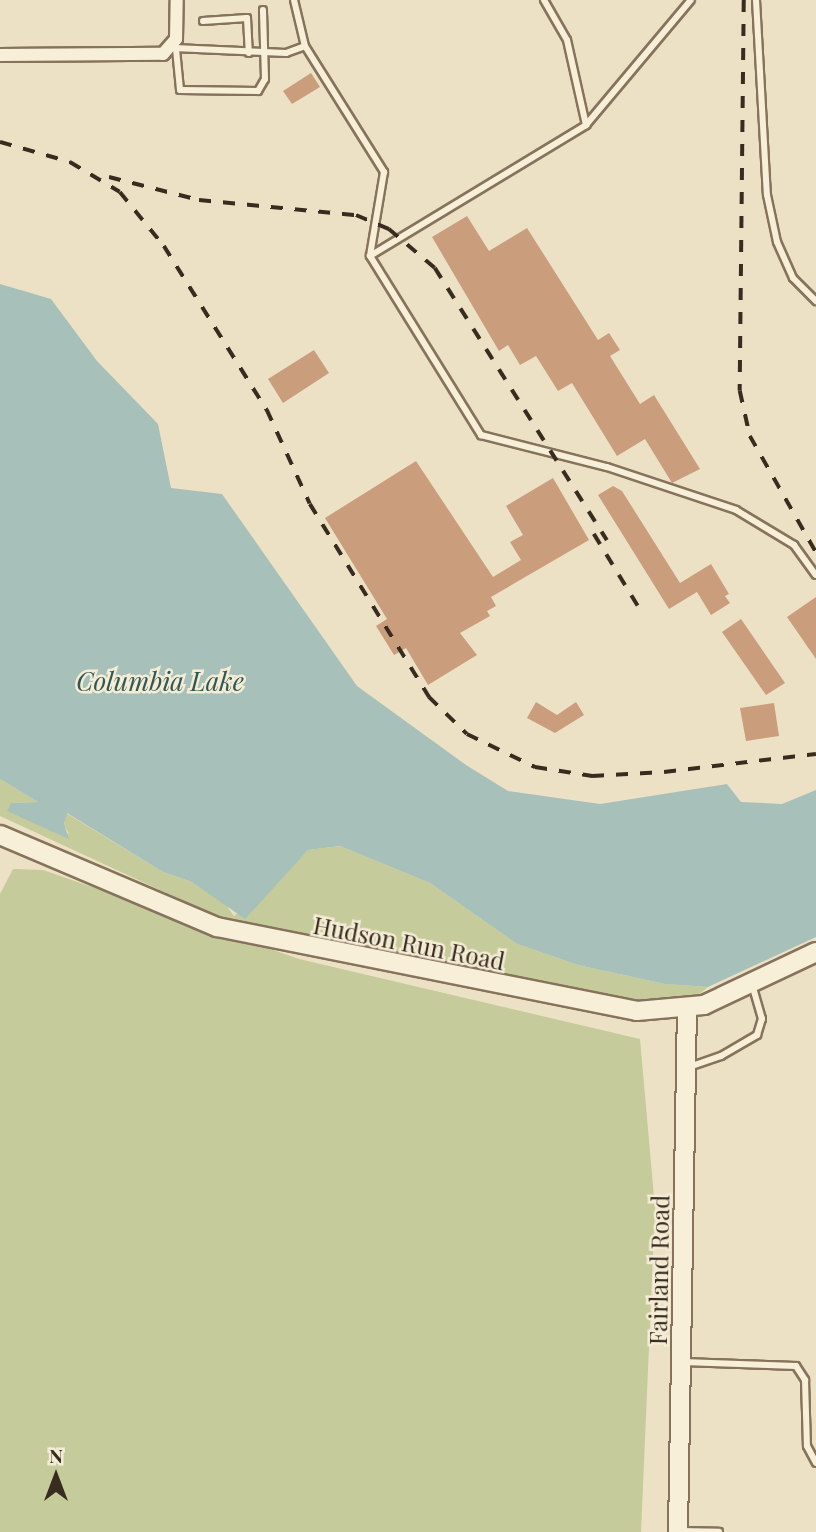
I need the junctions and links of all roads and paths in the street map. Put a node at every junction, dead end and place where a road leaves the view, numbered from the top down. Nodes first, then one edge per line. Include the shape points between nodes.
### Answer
1 (177, 0) edge
2 (294, 0) edge
3 (544, 0) edge
4 (691, 0) edge
5 (756, 0) edge
6 (263, 10) dead end
7 (203, 21) dead end
8 (305, 46) junction
9 (170, 50) junction
10 (249, 53) junction
11 (266, 53) junction
12 (0, 55) edge
13 (586, 125) junction
14 (370, 256) junction
15 (816, 302) edge
16 (816, 575) edge
17 (0, 835) edge
18 (816, 952) edge
19 (751, 982) junction
20 (687, 1008) junction
21 (687, 1068) junction
22 (681, 1362) junction
23 (816, 1463) edge
24 (678, 1531) edge
25 (716, 1532) edge

1 - 9 street
2 - 8 lane
3 - 13 lane via 567,40
4 - 13 lane
5 - 15 lane via 766,195 776,242 793,278
6 - 11 lane
7 - 10 lane via 247,18
8 - 11 lane via 286,53
8 - 14 lane via 384,172
9 - 10 lane
9 - 11 lane via 177,86 187,92 258,91 265,79
9 - 12 street
10 - 11 lane
13 - 14 lane
14 - 16 lane via 481,435 607,467 736,510 794,545
17 - 20 main road, Hudson Run Road via 156,905 262,939 637,1011
18 - 19 main road, Hudson Run Road
19 - 20 main road, Hudson Run Road
19 - 21 lane via 762,1019 757,1035 721,1056
20 - 21 main road, Fairland Road
21 - 22 main road, Fairland Road
22 - 23 lane via 796,1366 805,1380 807,1446
22 - 24 main road, Fairland Road
24 - 25 lane

